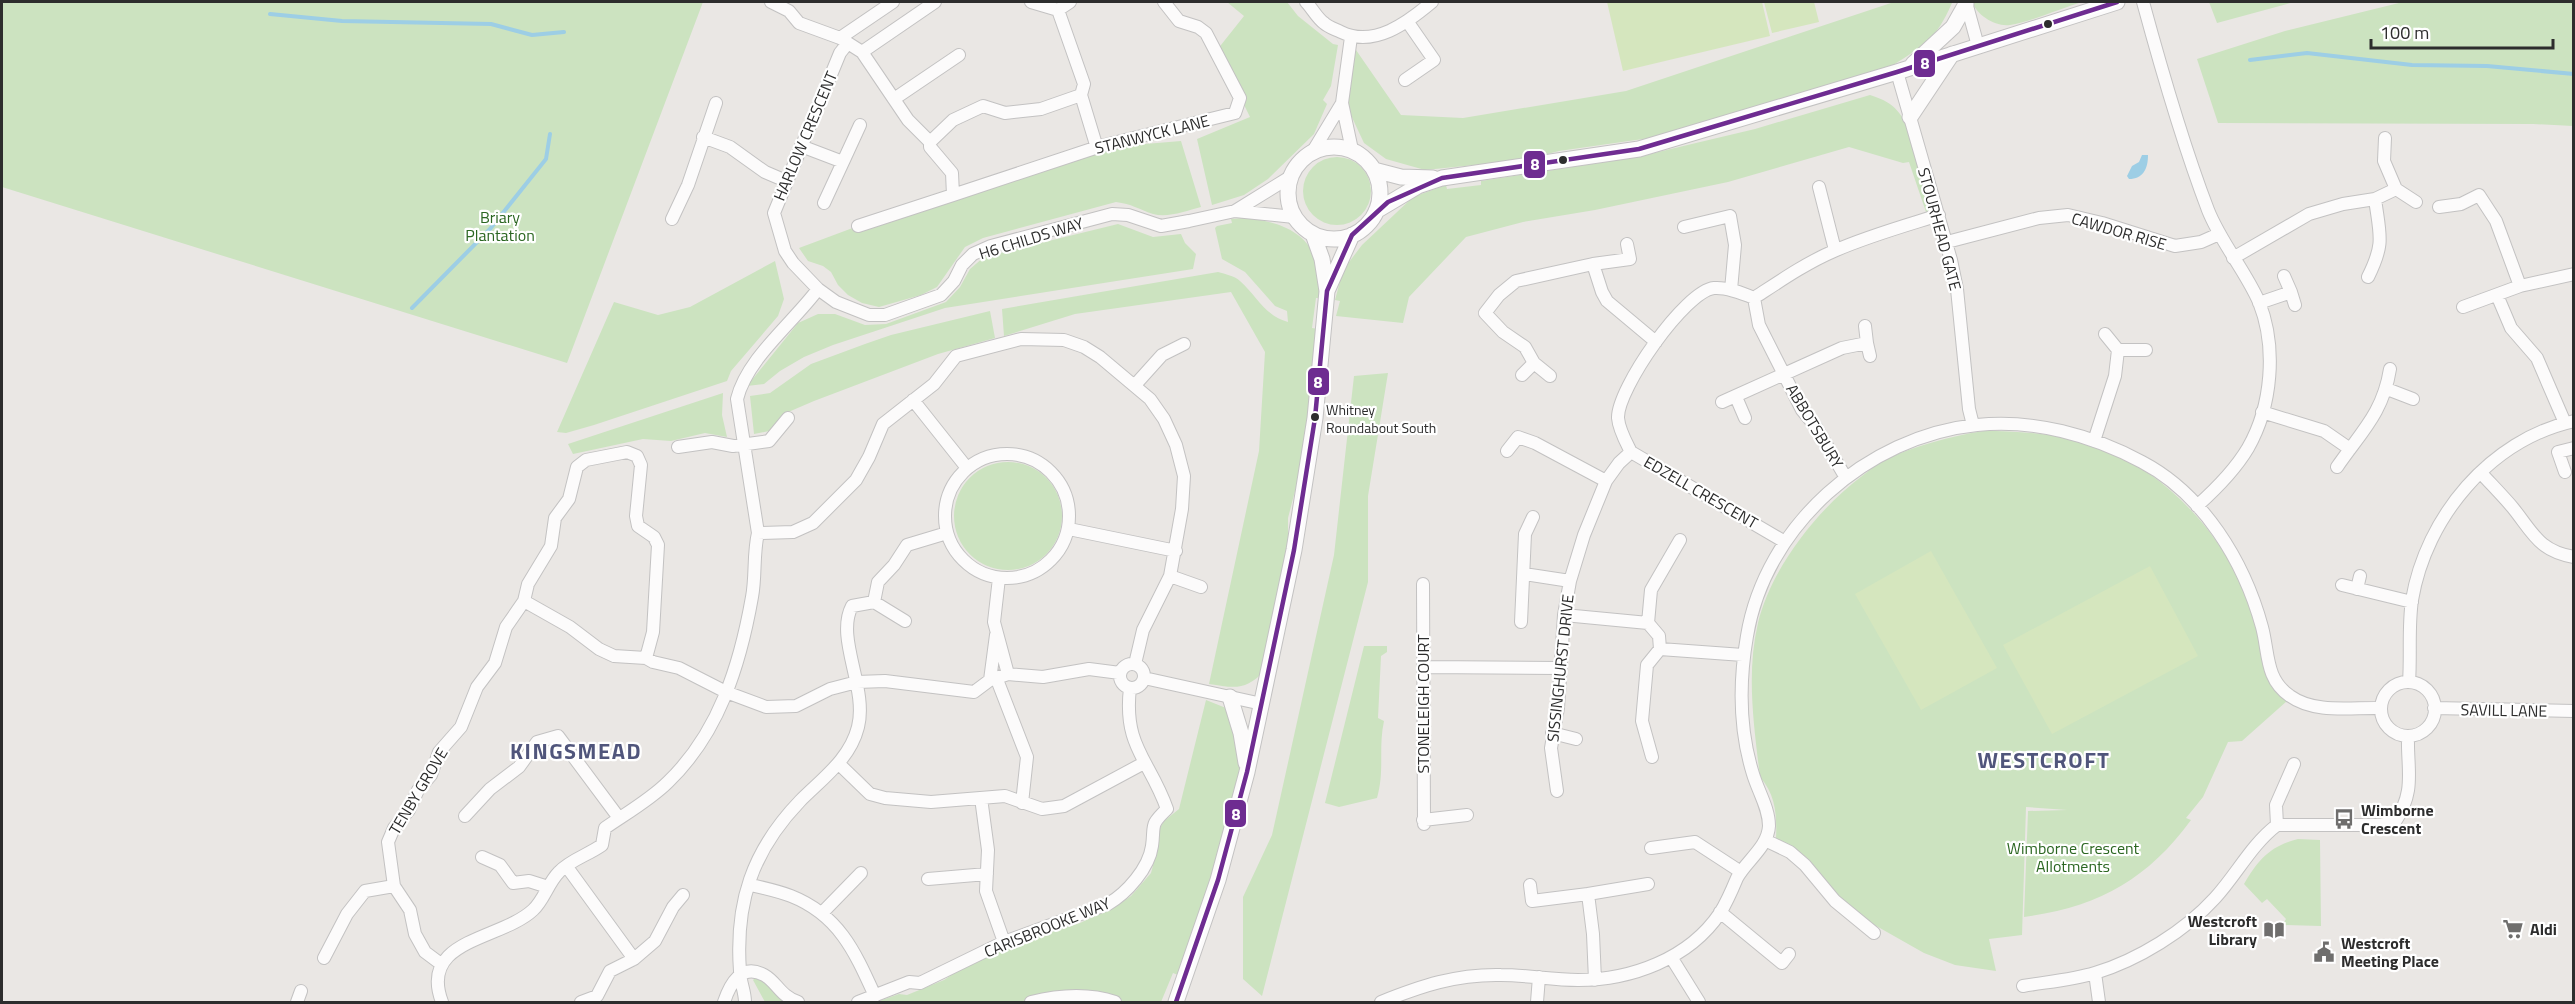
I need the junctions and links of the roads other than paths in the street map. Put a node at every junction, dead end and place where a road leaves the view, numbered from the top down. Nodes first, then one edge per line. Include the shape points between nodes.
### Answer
1 (771, 2) edge
2 (893, 2) edge
3 (935, 2) edge
4 (1030, 2) edge
5 (1071, 2) edge
6 (1164, 2) edge
7 (1306, 2) edge
8 (1432, 2) edge
9 (2143, 2) edge
10 (1966, 3) edge
11 (2110, 3) edge
12 (1058, 10) junction
13 (1407, 21) junction
14 (1351, 37) junction
15 (843, 41) junction
16 (1978, 46) junction
17 (862, 52) junction
18 (1952, 54) junction
19 (959, 55) dead end
20 (1903, 70) junction
21 (1405, 80) dead end
22 (1081, 95) junction
23 (894, 99) junction
24 (716, 103) dead end
25 (1342, 103) junction
26 (1910, 117) junction
27 (860, 125) dead end
28 (704, 137) junction
29 (2385, 138) dead end
30 (930, 142) junction
31 (801, 146) junction
32 (1097, 148) junction
33 (1352, 150) junction
34 (1313, 151) junction
35 (843, 162) junction
36 (1374, 170) junction
37 (1290, 177) junction
38 (1442, 178) junction
39 (786, 180) junction
40 (1819, 186) dead end
41 (2396, 189) junction
42 (953, 195) junction
43 (2375, 199) junction
44 (2416, 202) dead end
45 (824, 203) dead end
46 (2439, 207) dead end
47 (1231, 211) junction
48 (1376, 211) junction
49 (1939, 215) junction
50 (1294, 217) junction
51 (672, 219) dead end
52 (858, 226) dead end
53 (1684, 227) dead end
54 (1313, 234) junction
55 (2219, 234) junction
56 (1352, 235) junction
57 (1947, 242) junction
58 (1627, 244) dead end
59 (1834, 250) junction
60 (2233, 258) junction
61 (1593, 264) junction
62 (2574, 274) edge
63 (2284, 276) dead end
64 (2368, 277) dead end
65 (2520, 285) junction
66 (818, 289) junction
67 (1731, 290) junction
68 (1327, 291) junction
69 (2291, 292) junction
70 (2497, 295) junction
71 (1754, 298) junction
72 (2259, 303) junction
73 (2295, 305) dead end
74 (2463, 307) dead end
75 (1865, 326) dead end
76 (2105, 334) dead end
77 (1656, 342) junction
78 (1187, 343) dead end
79 (1868, 343) junction
80 (2118, 350) junction
81 (2146, 350) dead end
82 (1870, 356) dead end
83 (1534, 363) junction
84 (2390, 369) dead end
85 (1784, 374) junction
86 (1522, 375) dead end
87 (1550, 376) dead end
88 (1135, 385) junction
89 (2387, 389) junction
90 (1736, 397) junction
91 (2414, 399) dead end
92 (913, 400) junction
93 (1722, 402) dead end
94 (2262, 412) junction
95 (788, 418) dead end
96 (1745, 418) dead end
97 (2569, 422) edge
98 (1973, 425) junction
99 (2094, 441) junction
100 (744, 443) junction
101 (678, 447) dead end
102 (2574, 448) edge
103 (2350, 449) junction
104 (1506, 451) dead end
105 (1631, 452) junction
106 (2337, 467) dead end
107 (967, 468) junction
108 (2565, 472) dead end
109 (2481, 473) junction
110 (1846, 478) junction
111 (1606, 481) junction
112 (2197, 506) junction
113 (1533, 517) dead end
114 (1068, 529) junction
115 (758, 533) junction
116 (947, 533) junction
117 (1680, 540) dead end
118 (1785, 542) junction
119 (1176, 551) junction
120 (2574, 557) edge
121 (1524, 574) junction
122 (1170, 576) junction
123 (2360, 576) dead end
124 (999, 578) junction
125 (1570, 580) junction
126 (1423, 584) dead end
127 (2342, 585) dead end
128 (1201, 587) dead end
129 (2357, 589) junction
130 (524, 601) junction
131 (874, 602) junction
132 (2412, 602) junction
133 (1564, 615) junction
134 (905, 621) dead end
135 (1521, 622) dead end
136 (1648, 623) junction
137 (996, 634) junction
138 (1660, 650) junction
139 (1743, 655) junction
140 (646, 658) junction
141 (1135, 664) junction
142 (1423, 667) junction
143 (1559, 668) junction
144 (1120, 673) junction
145 (998, 677) junction
146 (1144, 678) junction
147 (857, 682) junction
148 (2409, 682) junction
149 (1130, 688) junction
150 (726, 693) junction
151 (1230, 697) junction
152 (1262, 704) junction
153 (2381, 708) junction
154 (2434, 708) junction
155 (2574, 711) edge
156 (1552, 733) junction
157 (2408, 736) junction
158 (1576, 739) dead end
159 (1652, 757) dead end
160 (1144, 762) junction
161 (838, 764) junction
162 (2294, 764) dead end
163 (1247, 772) junction
164 (1557, 791) dead end
165 (981, 798) junction
166 (1022, 802) junction
167 (1467, 815) dead end
168 (465, 816) dead end
169 (619, 818) junction
170 (2277, 825) junction
171 (1765, 840) junction
172 (1651, 848) dead end
173 (482, 857) dead end
174 (567, 867) junction
175 (1741, 872) junction
176 (861, 873) dead end
177 (987, 874) junction
178 (928, 879) dead end
179 (1648, 884) dead end
180 (751, 885) junction
181 (1530, 885) dead end
182 (394, 886) junction
183 (548, 886) junction
184 (1588, 894) junction
185 (683, 895) dead end
186 (1720, 912) junction
187 (822, 913) junction
188 (1874, 933) dead end
189 (1004, 942) junction
190 (1789, 954) dead end
191 (1671, 957) junction
192 (324, 958) dead end
193 (633, 959) junction
194 (441, 964) junction
195 (740, 974) junction
196 (2095, 974) junction
197 (1539, 977) junction
198 (1596, 980) junction
199 (2023, 987) dead end
200 (875, 996) junction
201 (747, 999) edge
202 (442, 1002) edge
203 (581, 1002) edge
204 (724, 1002) edge
205 (798, 1002) edge
206 (858, 1002) edge
207 (1031, 1002) edge
208 (1115, 1002) edge
209 (1176, 1002) edge
210 (1381, 1002) edge
211 (1537, 1002) edge
212 (1699, 1002) edge
213 (2099, 1002) edge

1 - 15 street via 789,11 799,23
2 - 15 street, HARLOW CRESCENT
3 - 17 street
4 - 12 street
5 - 12 street
6 - 32 street, STANWYCK LANE via 1179,21 1206,33 1240,98 1235,112
7 - 14 street via 1325,24
8 - 13 street
9 - 55 street via 2191,166
10 - 16 street
10 - 20 street via 1953,27
11 - 16 street
12 - 22 street via 1084,84
13 - 14 street via 1387,33
13 - 21 street via 1434,60
14 - 25 street
15 - 17 street
15 - 31 street, HARLOW CRESCENT
16 - 18 street
17 - 23 street
18 - 20 street
18 - 26 street
19 - 23 street
20 - 26 street, STOURHEAD GATE
20 - 38 street via 1639,149
22 - 30 street via 1041,109 1005,113 983,106 953,120
22 - 32 street
23 - 30 street
24 - 28 street
25 - 33 street
25 - 34 street
26 - 49 street, STOURHEAD GATE
27 - 35 street
28 - 39 street via 730,147 765,172
28 - 51 street
29 - 41 street via 2385,161
30 - 42 street via 952,173
31 - 35 street
31 - 39 street, HARLOW CRESCENT
32 - 42 street, STANWYCK LANE
33 - 34 street via 1326,147
33 - 36 street
34 - 37 street
35 - 45 street
36 - 38 street via 1401,177
36 - 48 street via 1379,190
37 - 47 street, H6 CHILDS WAY
37 - 50 street via 1287,191
38 - 48 street via 1418,186
39 - 66 street, HARLOW CRESCENT via 774,219 784,251
40 - 59 street
41 - 43 street
41 - 44 street
42 - 52 street, STANWYCK LANE
43 - 60 street via 2309,214
43 - 64 street via 2379,254
46 - 65 street via 2461,204 2479,195 2496,221
47 - 50 street, H6 CHILDS WAY
47 - 66 street, H6 CHILDS WAY via 1161,226 1112,214 991,246 973,254 941,295 885,315 858,312
48 - 56 street
49 - 57 street, STOURHEAD GATE
49 - 59 street
50 - 54 street
53 - 67 street via 1730,216 1735,245
54 - 56 street via 1339,239
54 - 68 street
55 - 57 street, CAWDOR RISE via 2175,246 2068,215 2039,218
55 - 60 street
56 - 68 street
57 - 98 street, STOURHEAD GATE via 1957,289
58 - 61 street via 1630,259
59 - 71 street
60 - 72 street
61 - 77 street via 1607,301
61 - 83 street via 1515,282 1498,295 1485,313 1525,347
62 - 65 street
63 - 69 street
65 - 70 street
66 - 100 street via 756,362 740,388 737,399
67 - 71 street, EDZELL CRESCENT
67 - 77 street, EDZELL CRESCENT via 1713,288 1694,297
68 - 152 street via 1315,418 1294,550
69 - 72 street
69 - 73 street
70 - 74 street
70 - 97 street via 2511,328 2537,358
71 - 85 street, ABBOTSBURY via 1759,325
72 - 94 street via 2270,353
75 - 79 street
76 - 80 street
77 - 105 street, EDZELL CRESCENT via 1626,389 1618,417
78 - 88 street via 1162,355
79 - 82 street
79 - 85 street, ABBOTSBURY via 1842,348
80 - 81 street
80 - 99 street via 2115,376
83 - 86 street
83 - 87 street
84 - 89 street
85 - 90 street, ABBOTSBURY
85 - 110 street, ABBOTSBURY
88 - 92 street via 1084,347 1064,340 1021,339 956,356 934,384
88 - 119 street via 1164,419 1184,477
89 - 91 street
89 - 103 street via 2368,427
90 - 93 street, ABBOTSBURY
90 - 96 street
92 - 107 street
92 - 115 street via 883,424 856,480 813,523 793,532
94 - 103 street via 2324,431
94 - 112 street via 2248,447 2229,475
95 - 100 street via 769,441
97 - 109 street via 2536,432 2508,448
98 - 99 street via 2024,425
98 - 110 street via 1923,437 1892,450
99 - 112 street via 2144,462
100 - 101 street
100 - 115 street
102 - 108 street via 2558,452
103 - 106 street
104 - 111 street via 1518,437
105 - 111 street, SISSINGHURST DRIVE
105 - 118 street, EDZELL CRESCENT
107 - 114 street via 999,454 1016,454 1036,461 1052,472 1064,489 1069,508
107 - 116 street via 947,497
109 - 120 street via 2538,543 2556,554
109 - 132 street via 2436,529 2419,570
110 - 118 street via 1813,507
111 - 125 street, SISSINGHURST DRIVE
112 - 153 street via 2228,546 2243,574 2263,629 2270,672 2277,684 2292,698 2309,705
113 - 121 street via 1525,534
114 - 119 street
114 - 124 street via 1051,561 1036,572 1018,578
115 - 150 street via 755,582 744,643
116 - 124 street via 954,550 966,563
116 - 131 street via 907,545 878,582
117 - 136 street via 1651,590
118 - 139 street via 1756,597
119 - 122 street
121 - 125 street
121 - 135 street
122 - 128 street
122 - 141 street via 1143,630
123 - 129 street
124 - 137 street
125 - 133 street, SISSINGHURST DRIVE
126 - 142 street, STONELEIGH COURT
127 - 129 street
129 - 132 street
130 - 140 street via 614,656
130 - 140 street, TENBY GROVE via 528,584 550,546 555,518 569,499 577,467 586,460 627,452 637,456 641,465 638,526 654,537 658,545 653,632
130 - 182 street, TENBY GROVE via 506,627 495,663 477,687 461,727 439,752 431,775 394,828 388,842
131 - 134 street
131 - 147 street via 852,606 847,615 846,629
132 - 148 street
133 - 136 street
133 - 143 street, SISSINGHURST DRIVE
136 - 138 street via 1659,636
137 - 145 street
137 - 145 street
138 - 139 street
138 - 159 street via 1647,665 1642,721
139 - 171 street via 1745,739 1769,825
140 - 150 street via 679,668
141 - 144 street via 1127,664
141 - 146 street
142 - 143 street
142 - 167 street, STONELEIGH COURT via 1424,822
143 - 156 street, SISSINGHURST DRIVE via 1558,708
144 - 145 street via 1089,669 1043,677
144 - 149 street via 1122,684
145 - 147 street via 974,692 885,681
145 - 166 street via 1001,695 1027,757
146 - 149 street via 1141,685
146 - 151 street
147 - 150 street via 830,689 796,706 766,707
147 - 161 street via 862,712 854,743
148 - 153 street via 2387,693
148 - 154 street via 2424,688
149 - 160 street, CARISBROOKE WAY via 1129,725
150 - 169 street via 694,754 666,784
151 - 152 street
151 - 163 street
152 - 163 street
153 - 157 street via 2386,725
154 - 155 street, SAVILL LANE
154 - 157 street via 2432,722 2422,732
156 - 158 street
156 - 164 street, SISSINGHURST DRIVE
157 - 170 street via 2410,788 2395,822
160 - 166 street via 1064,806 1042,808
160 - 189 street, CARISBROOKE WAY via 1167,809 1151,829 1152,846 1142,871 1108,904
161 - 165 street via 870,794 885,798 931,802
161 - 180 street via 767,841 754,866
162 - 170 street via 2276,805
163 - 209 street via 1218,880
165 - 166 street via 1005,796
165 - 177 street
168 - 169 street via 519,766 537,742 558,736
169 - 174 street via 605,828 602,845
170 - 196 street via 2261,837 2201,913 2135,956
171 - 175 street
171 - 188 street via 1790,852 1835,901
172 - 175 street via 1695,842
173 - 183 street via 500,866 513,883 529,881
174 - 183 street
174 - 193 street
175 - 186 street
176 - 187 street
177 - 178 street
177 - 189 street via 986,891
179 - 184 street
180 - 187 street via 792,896
180 - 195 street via 742,899
181 - 184 street via 1532,901
182 - 192 street via 365,891 347,914
182 - 194 street, TENBY GROVE via 410,910 415,934 425,952
183 - 194 street via 535,909 520,920 468,942
184 - 198 street
185 - 193 street via 655,941
186 - 190 street via 1782,963
186 - 191 street via 1701,936
187 - 200 street via 855,951
189 - 200 street, CARISBROOKE WAY via 920,983 909,982
191 - 198 street via 1629,976
191 - 212 street
193 - 203 street via 610,971 597,996
194 - 202 street via 436,987
195 - 201 street
195 - 204 street
195 - 205 street via 753,972 765,976 789,999
196 - 199 street
196 - 213 street
197 - 198 street
197 - 210 street via 1466,977 1424,985
197 - 211 street
200 - 206 street, CARISBROOKE WAY
207 - 208 street via 1071,995

